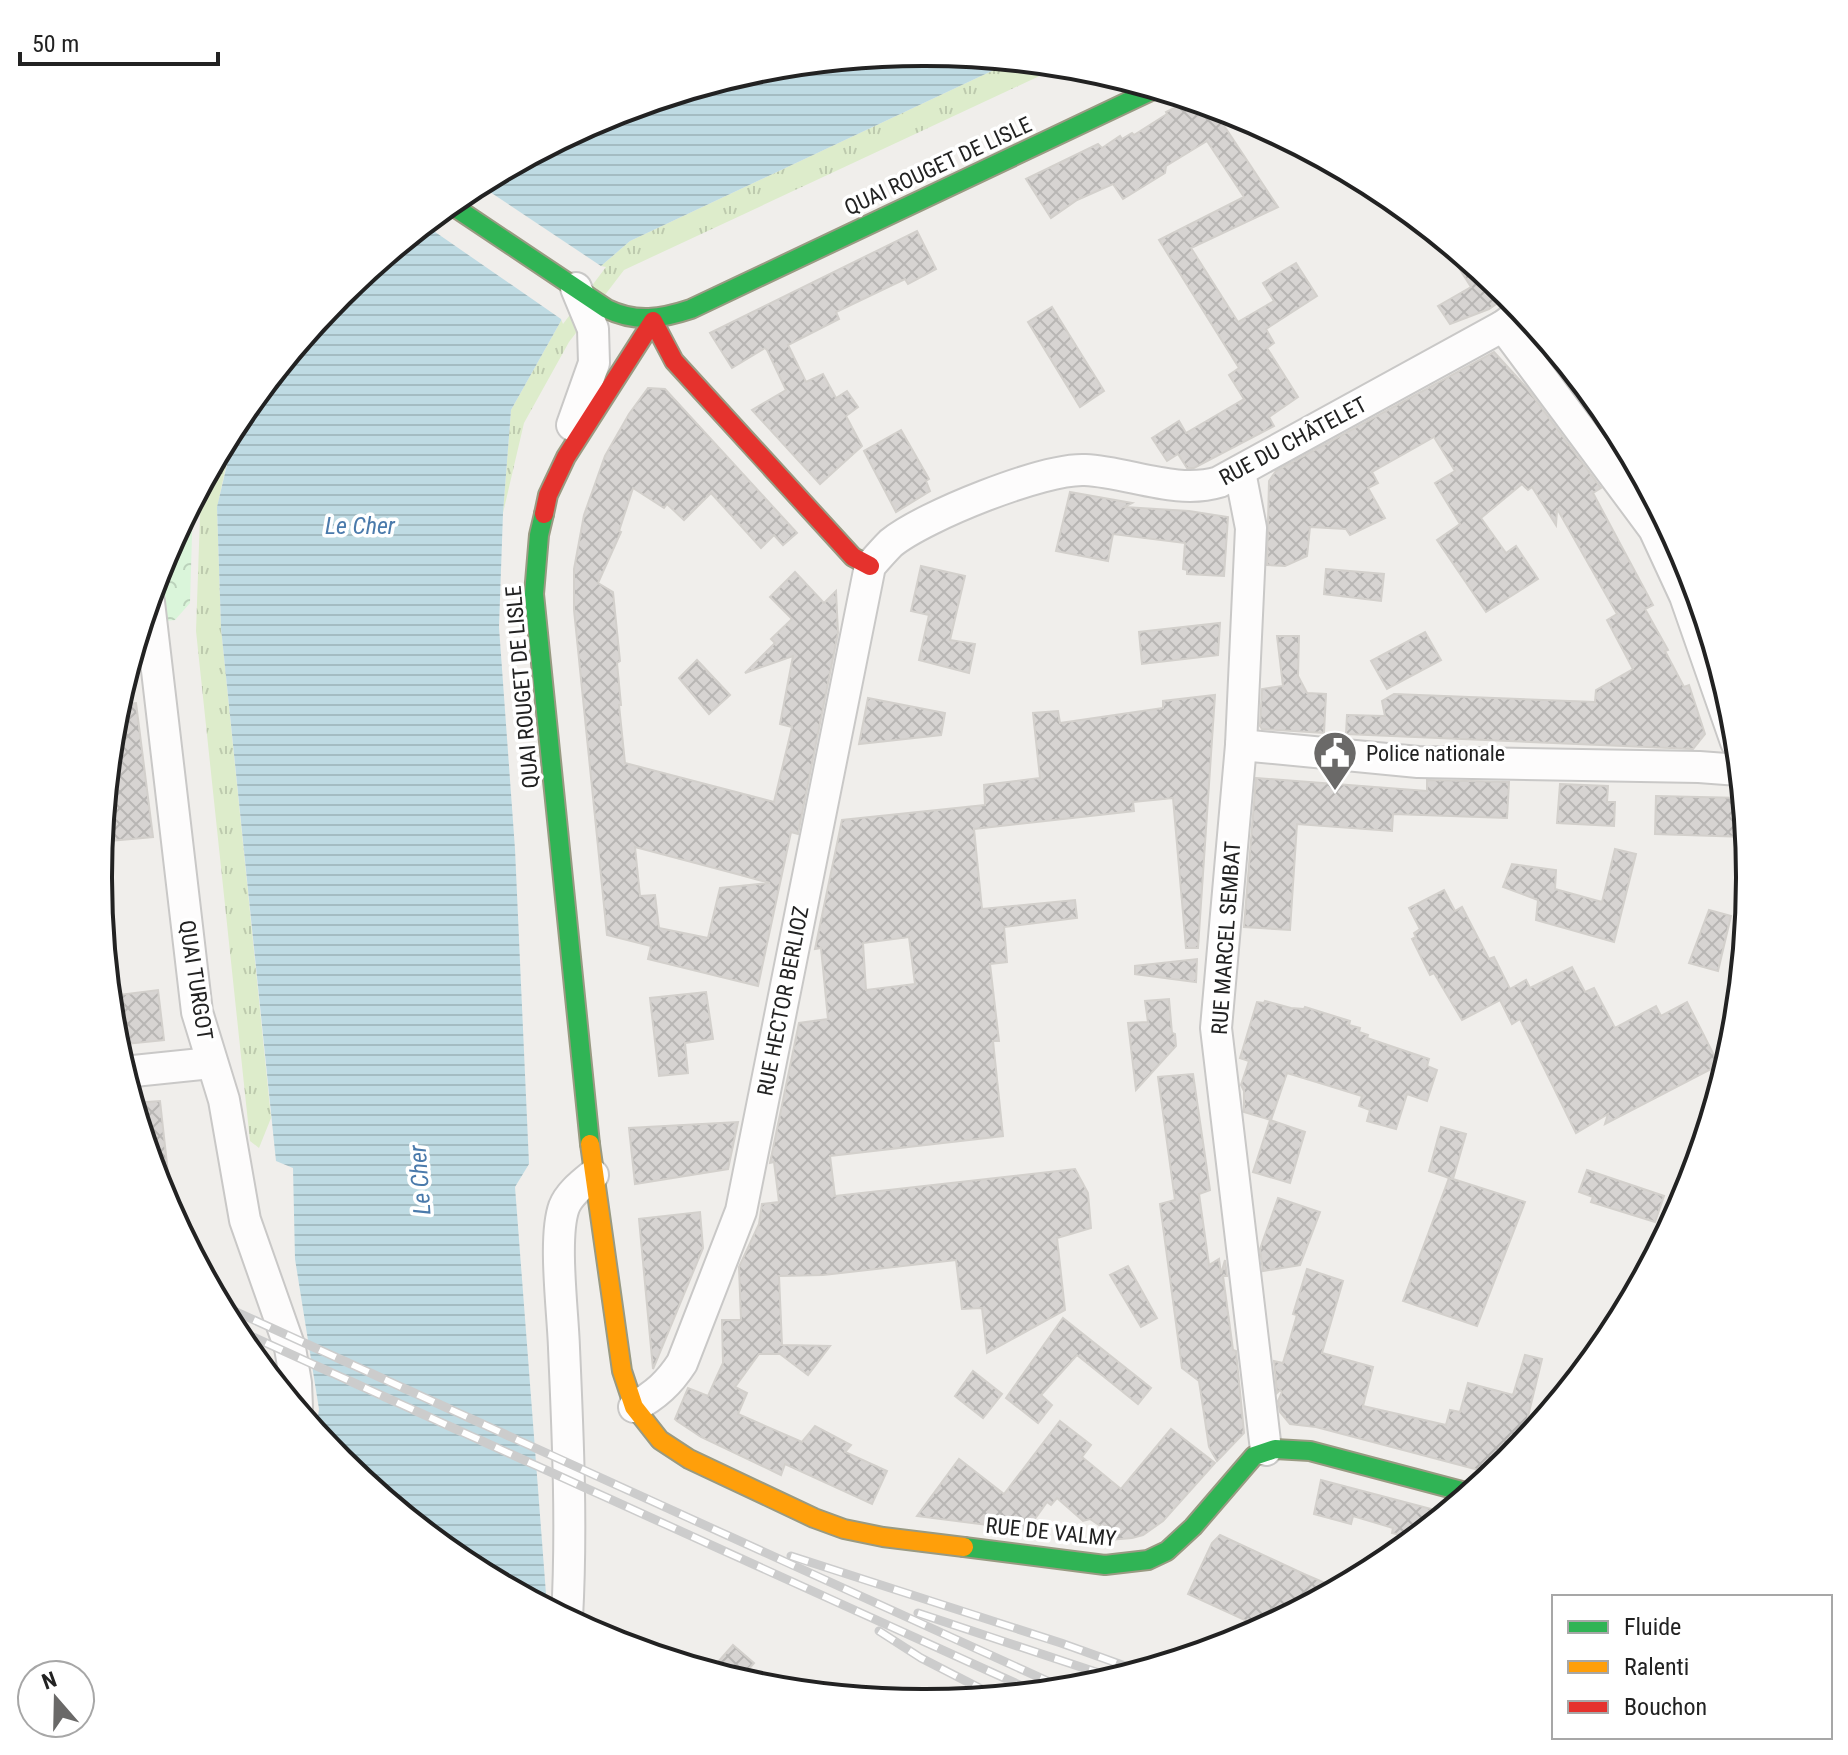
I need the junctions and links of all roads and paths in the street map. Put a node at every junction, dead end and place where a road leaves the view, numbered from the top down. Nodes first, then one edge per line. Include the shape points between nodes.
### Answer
1 (1140, 96) edge
2 (461, 211) edge
3 (575, 286) joint
4 (600, 319) junction
5 (1513, 319) edge
6 (653, 321) junction
7 (1515, 322) edge
8 (566, 457) junction
9 (1240, 472) junction
10 (1665, 546) edge
11 (870, 566) junction
12 (152, 629) edge
13 (1241, 745) junction
14 (1729, 769) edge
15 (211, 1063) junction
16 (136, 1071) edge
17 (593, 1175) junction
18 (296, 1392) edge
19 (634, 1407) junction
20 (1266, 1450) junction
21 (689, 1459) joint
22 (1457, 1490) edge
23 (568, 1606) edge

1 - 6 street, QUAI ROUGET DE LISLE via 691,309
2 - 3 street
3 - 4 street
4 - 6 street via 617,315
4 - 8 street via 594,363 574,414
5 - 9 street, RUE DU CHÂTELET
6 - 8 street, QUAI ROUGET DE LISLE
6 - 11 street via 674,361 853,557
7 - 10 street
8 - 17 street, QUAI ROUGET DE LISLE via 548,495 534,594
9 - 11 street, RUE DU CHÂTELET via 1207,486 1087,470 1040,476 926,522 892,543
9 - 13 street, RUE MARCEL SEMBAT via 1251,528
11 - 19 street, RUE HECTOR BERLIOZ via 741,1211 682,1363 654,1396
12 - 15 street, QUAI TURGOT via 197,1012
13 - 14 street via 1418,762
13 - 20 street, RUE MARCEL SEMBAT via 1216,1028
15 - 16 street
15 - 18 street, QUAI TURGOT via 224,1100 245,1220 290,1348
17 - 19 street, QUAI ROUGET DE LISLE via 615,1333
17 - 23 street via 564,1206 560,1236
19 - 21 street, QUAI ROUGET DE LISLE via 660,1440
20 - 21 street, RUE DE VALMY via 1254,1456 1173,1546 1152,1560 1122,1564 862,1535
20 - 22 street via 1310,1451

